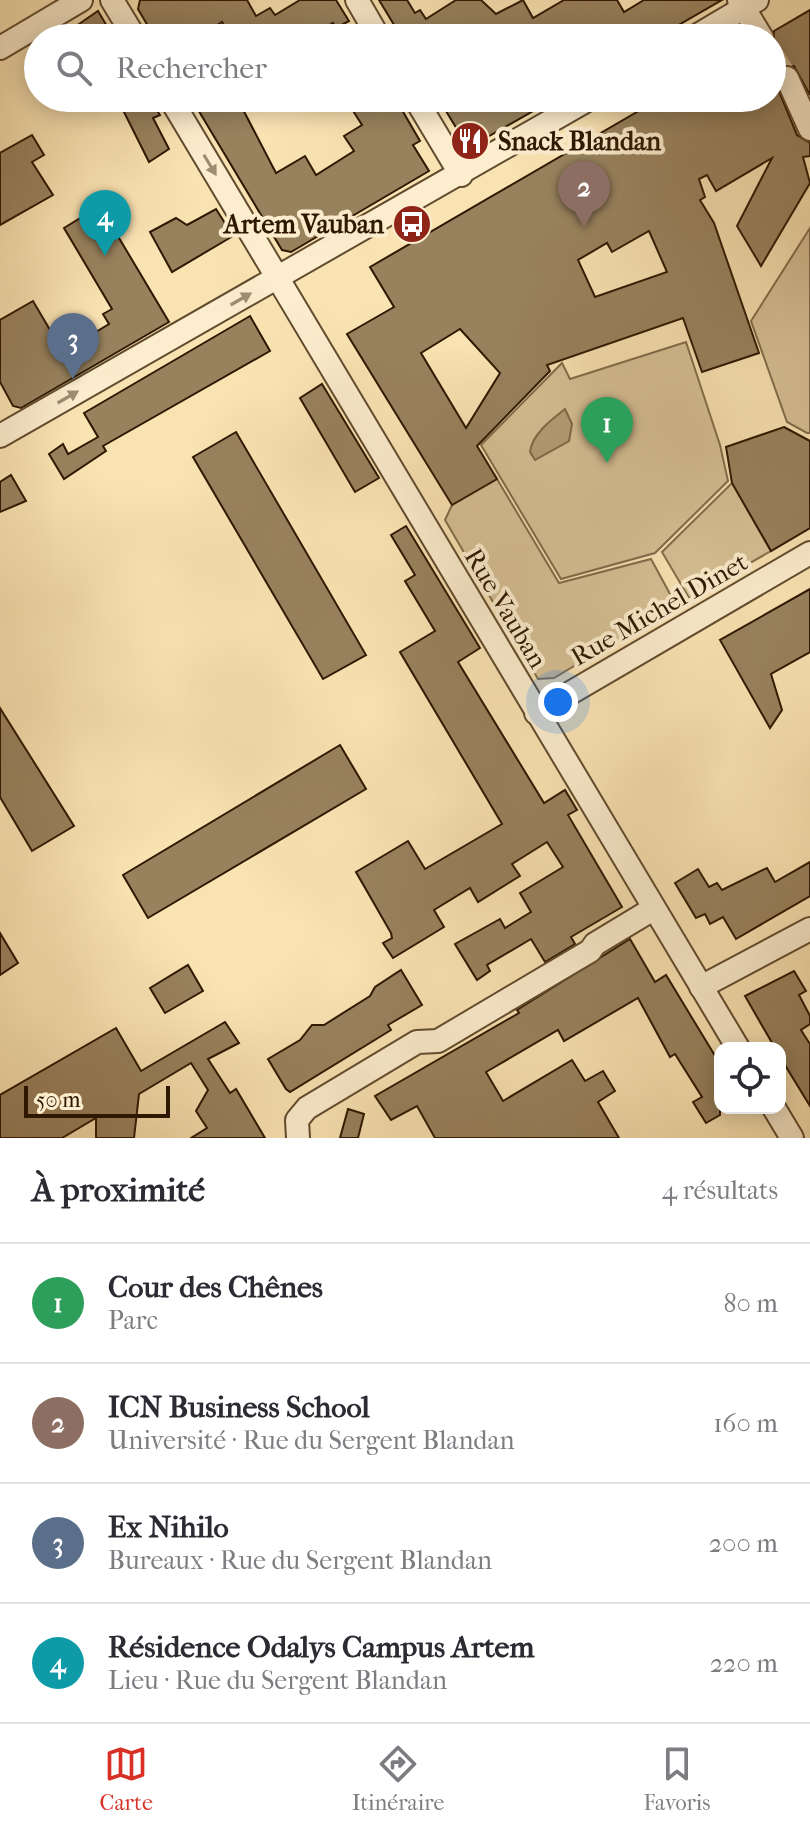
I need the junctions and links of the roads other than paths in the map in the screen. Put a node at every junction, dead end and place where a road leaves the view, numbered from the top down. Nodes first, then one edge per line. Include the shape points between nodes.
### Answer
1 (81, 0) edge
2 (112, 0) edge
3 (357, 0) edge
4 (751, 14) edge
5 (40, 24) edge
6 (127, 24) edge
7 (371, 24) edge
8 (727, 24) edge
9 (24, 34) edge
10 (0, 48) edge
11 (787, 78) tunnel mouth
12 (178, 112) edge
13 (423, 112) edge
14 (567, 112) edge
15 (810, 129) edge
16 (461, 175) junction
17 (279, 278) junction
18 (3, 427) edge
19 (810, 553) edge
20 (536, 713) junction
21 (653, 909) junction
22 (810, 929) edge
23 (701, 987) junction
24 (734, 1042) edge
25 (778, 1114) edge
26 (298, 1138) edge
27 (792, 1138) edge

1 - 5 street
2 - 6 street
3 - 7 street
4 - 8 street
9 - 10 street
11 - 15 street
12 -> 17 street, Rue Vauban
13 - 16 street
14 - 16 street
16 - 17 street
18 -> 17 street
17 - 20 street, Rue Vauban
19 - 20 street, Rue Michel Dinet
20 - 21 street, Rue Vauban
21 - 23 street, Rue Vauban
21 - 26 street via 438,1041 417,1042 307,1108 297,1120
22 - 23 street
23 - 24 street, Rue Vauban
25 - 27 street

